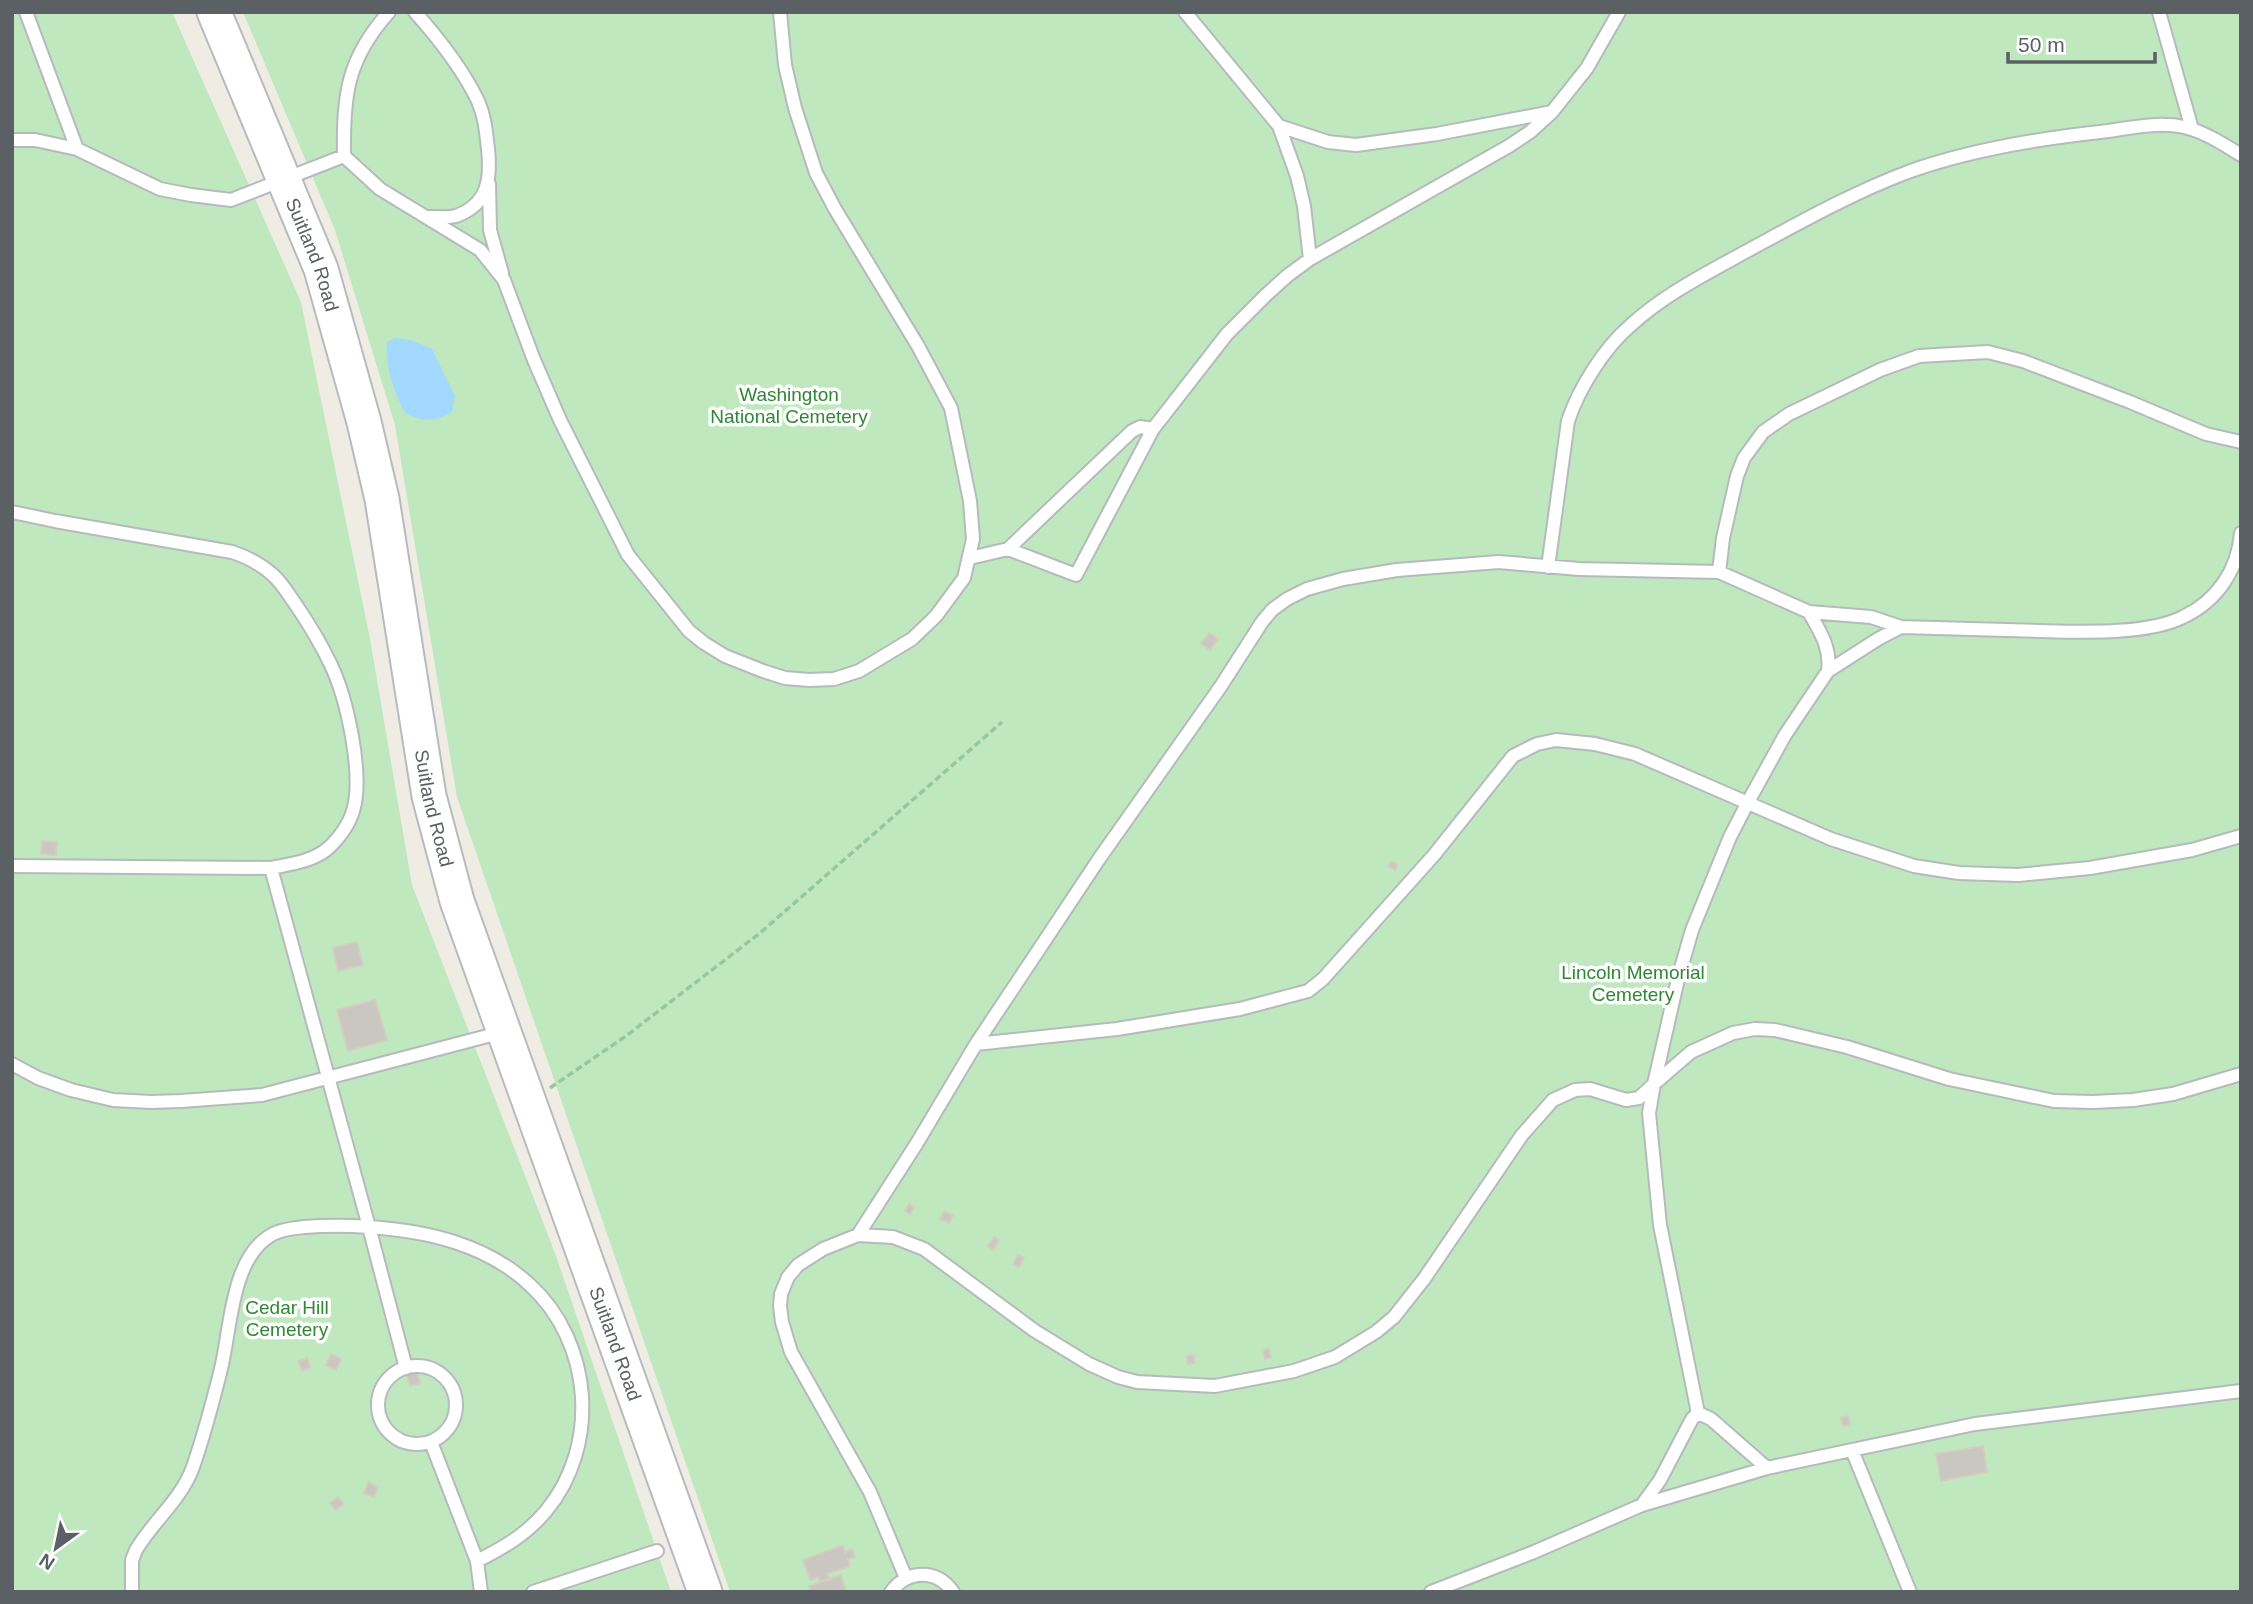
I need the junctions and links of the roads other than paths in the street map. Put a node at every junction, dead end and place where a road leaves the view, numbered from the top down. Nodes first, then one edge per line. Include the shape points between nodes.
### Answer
1 (26, 12) edge
2 (214, 12) edge
3 (389, 12) edge
4 (415, 12) edge
5 (780, 12) edge
6 (1185, 12) edge
7 (1619, 12) edge
8 (2159, 12) edge
9 (1552, 112) junction
10 (1279, 126) junction
11 (2192, 129) junction
12 (12, 140) edge
13 (77, 149) junction
14 (2241, 155) edge
15 (344, 156) junction
16 (285, 178) junction
17 (489, 184) junction
18 (429, 217) junction
19 (1310, 259) junction
20 (504, 280) junction
21 (1153, 429) junction
22 (2241, 442) edge
23 (12, 512) edge
24 (2241, 533) edge
25 (1008, 549) junction
26 (970, 558) junction
27 (1548, 567) junction
28 (1719, 572) junction
29 (1809, 612) junction
30 (1901, 627) junction
31 (1828, 671) junction
32 (1748, 802) junction
33 (2241, 836) edge
34 (12, 866) edge
35 (271, 868) junction
36 (503, 1032) junction
37 (976, 1044) junction
38 (12, 1064) edge
39 (2241, 1074) edge
40 (327, 1078) junction
41 (1654, 1084) junction
42 (369, 1227) junction
43 (858, 1235) junction
44 (406, 1368) junction
45 (2241, 1391) edge
46 (1698, 1413) junction
47 (431, 1442) junction
48 (1852, 1450) junction
49 (1767, 1468) junction
50 (1642, 1505) junction
51 (657, 1551) dead end
52 (477, 1560) junction
53 (906, 1578) junction
54 (132, 1592) edge
55 (481, 1592) edge
56 (533, 1592) edge
57 (705, 1592) edge
58 (891, 1592) edge
59 (953, 1592) edge
60 (1431, 1592) edge
61 (1910, 1592) edge

1 - 13 lane
2 - 16 main road, Suitland Road
3 - 15 lane via 364,42 350,75
4 - 17 lane via 439,38 478,103 485,122
5 - 26 lane via 785,65 816,173 951,408 970,501
6 - 10 lane
7 - 9 lane via 1587,68
8 - 11 lane
9 - 10 lane via 1356,145 1328,142
9 - 19 lane via 1509,146
10 - 19 lane via 1304,206
11 - 14 lane
11 - 27 lane via 2161,126 2060,136 1910,172 1800,222 1660,302 1618,338 1573,406
12 - 13 lane
13 - 16 lane via 160,189 191,195 231,200
15 - 16 lane
15 - 18 lane via 380,189
16 - 36 main road, Suitland Road via 321,269 364,422 382,499 429,796 457,901
17 - 18 lane via 470,208 455,216
17 - 20 lane via 490,230
18 - 20 lane via 480,250
19 - 21 lane via 1287,275 1227,334
20 - 26 lane via 560,420 628,555 689,631 704,643 785,678 834,679 859,671 912,639 936,617 964,578
21 - 25 lane via 1132,431
21 - 25 lane via 1076,575
22 - 28 lane via 2206,435 2023,361 1987,352 1919,356 1788,414 1763,432 1737,475
23 - 35 lane via 232,552 248,557 279,581 332,666 345,702 356,769 354,808 336,840 312,859
24 - 30 lane via 2225,581 2206,603 2182,618 2098,632
25 - 26 lane
27 - 28 lane
27 - 37 lane via 1499,562 1397,570 1307,589 1272,610
28 - 29 lane
29 - 30 lane via 1871,617
29 - 31 lane via 1827,643
30 - 31 lane
31 - 32 lane
32 - 33 lane via 1843,843 1914,866 1959,873 2018,875 2090,868 2192,850
32 - 37 lane via 1635,754 1576,741 1537,744 1513,756 1434,855 1316,987 1240,1009 1117,1029
32 - 41 lane via 1692,930
34 - 35 lane
35 - 40 lane
36 - 40 lane
36 - 57 main road, Suitland Road
37 - 43 lane
38 - 40 lane via 71,1090 113,1100 151,1102 262,1095
39 - 41 lane via 2174,1094 2133,1100 2054,1101 1949,1079 1803,1035 1755,1029 1719,1038 1691,1052
40 - 42 lane
41 - 43 lane via 1640,1098 1626,1100 1590,1089 1553,1100 1522,1135 1394,1317 1335,1357 1251,1381 1171,1385 1118,1377 1035,1331 924,1249 893,1237
41 - 46 lane via 1649,1113 1660,1225
42 - 44 lane
42 - 52 lane via 454,1241 494,1259 545,1300 575,1354 583,1416 568,1476 531,1526 498,1551
42 - 54 lane via 288,1229 266,1238 252,1254 242,1273 193,1466 178,1495 136,1550
43 - 53 lane via 823,1249 788,1277 781,1294 782,1322 791,1352 870,1492
44 - 47 lane via 433,1369 452,1387 456,1400 453,1421
44 - 47 lane via 383,1387 380,1418 401,1441
45 - 48 lane via 1975,1424
46 - 49 lane
46 - 50 lane
47 - 52 lane
48 - 49 lane
48 - 61 lane
49 - 50 lane
50 - 60 lane
51 - 56 lane
52 - 55 lane
53 - 58 lane
53 - 59 lane via 929,1574

